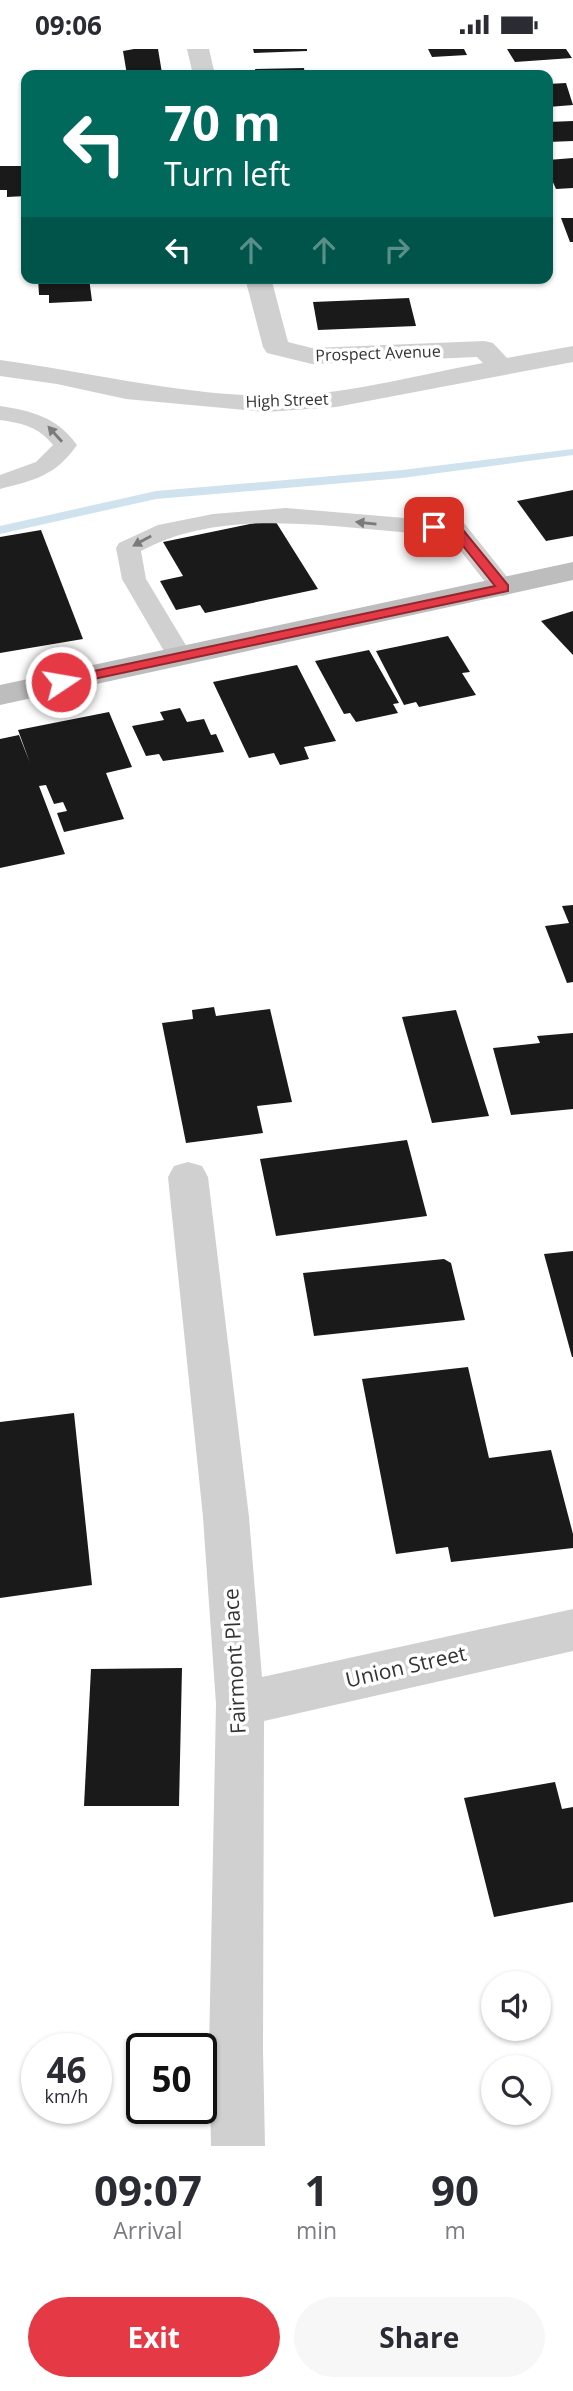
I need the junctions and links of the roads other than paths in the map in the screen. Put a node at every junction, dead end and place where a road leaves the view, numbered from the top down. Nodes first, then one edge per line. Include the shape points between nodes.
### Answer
1 (198, 49) edge
2 (203, 70) edge
3 (260, 284) edge
4 (573, 355) edge
5 (0, 368) edge
6 (503, 368) junction
7 (0, 413) edge
8 (0, 482) edge
9 (573, 571) edge
10 (503, 588) junction
11 (180, 657) junction
12 (0, 695) edge
13 (188, 1177) dead end
14 (573, 1630) edge
15 (240, 1704) junction
16 (238, 2146) edge

1 - 2 street
3 - 6 street, Prospect Avenue via 276,347 312,356 484,349
4 - 6 street, High Street
5 - 6 street, High Street via 126,391 266,404 335,399
8 -> 7 lane via 54,463 65,445 52,427
9 - 10 main road
10 - 11 main road
10 -> 11 lane via 455,528 286,515 213,521 158,532 128,548 134,579
11 - 12 main road
13 - 15 street, Fairmont Place via 226,1517
14 - 15 street, Union Street
15 - 16 street, Fairmont Place

